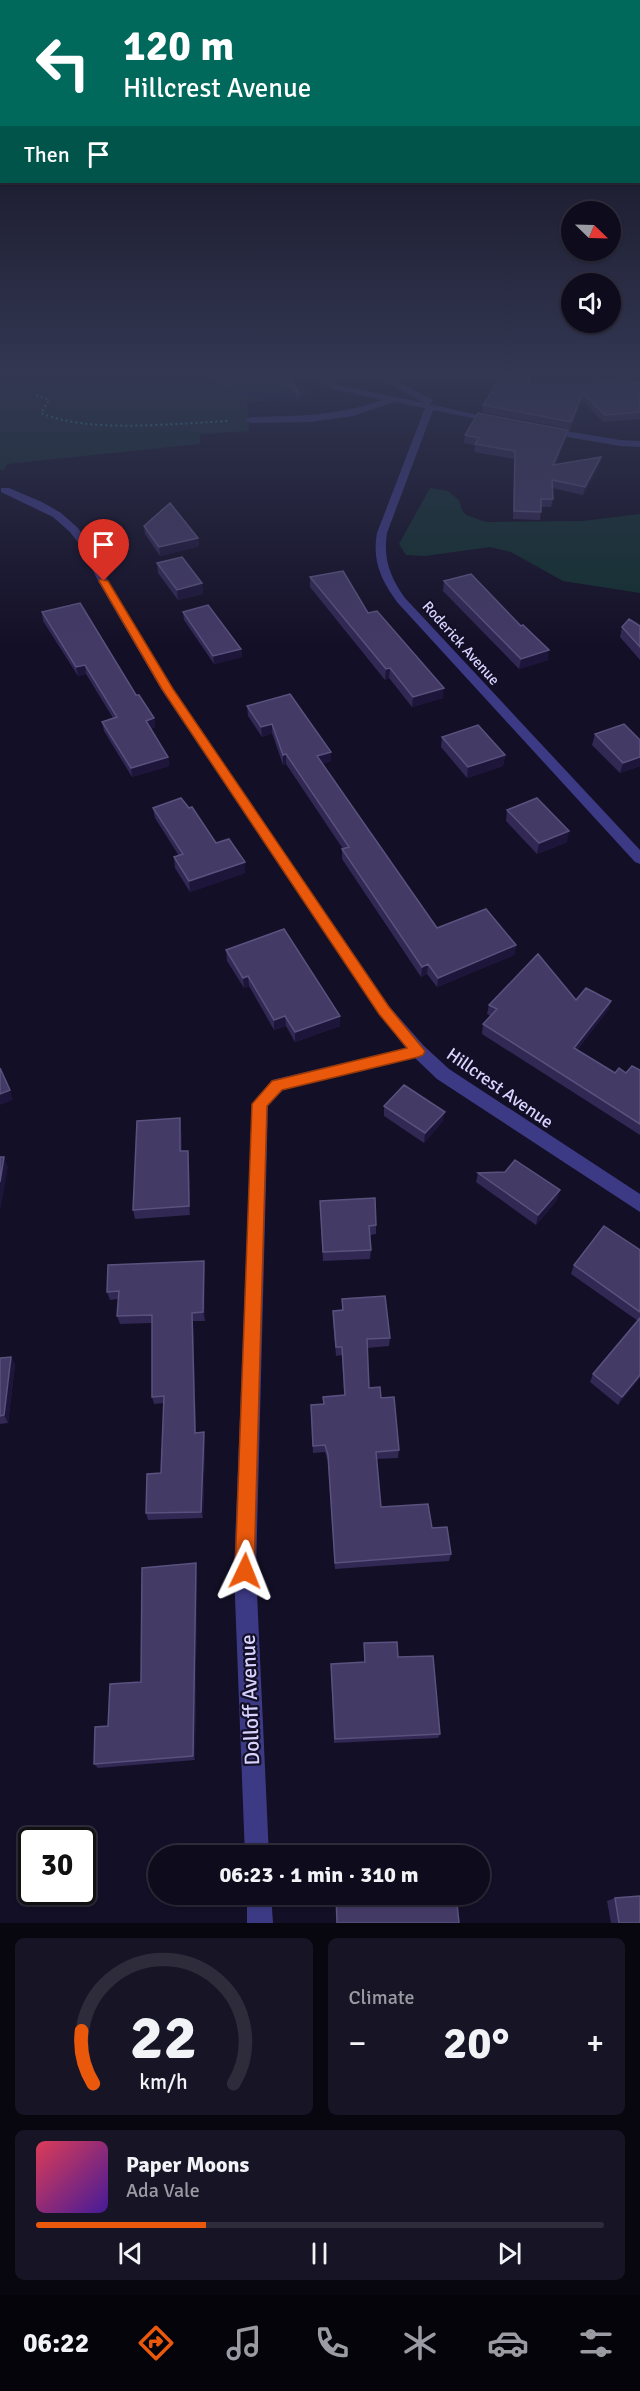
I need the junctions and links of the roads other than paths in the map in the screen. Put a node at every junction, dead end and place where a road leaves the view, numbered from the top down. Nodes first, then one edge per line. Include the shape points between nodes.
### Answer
1 (407, 467) edge
2 (5, 490) dead end
3 (640, 859) edge
4 (418, 1051) junction
5 (640, 1204) edge
6 (257, 1845) edge
7 (259, 1905) edge
8 (260, 1923) edge

1 - 3 street, Roderick Avenue via 378,551 389,584
2 - 4 street, Hillcrest Avenue via 57,515 88,549 167,689 384,1010
4 - 5 street, Hillcrest Avenue via 444,1074
4 - 6 street, Dolloff Avenue via 278,1085 260,1104 245,1571
7 - 8 street

